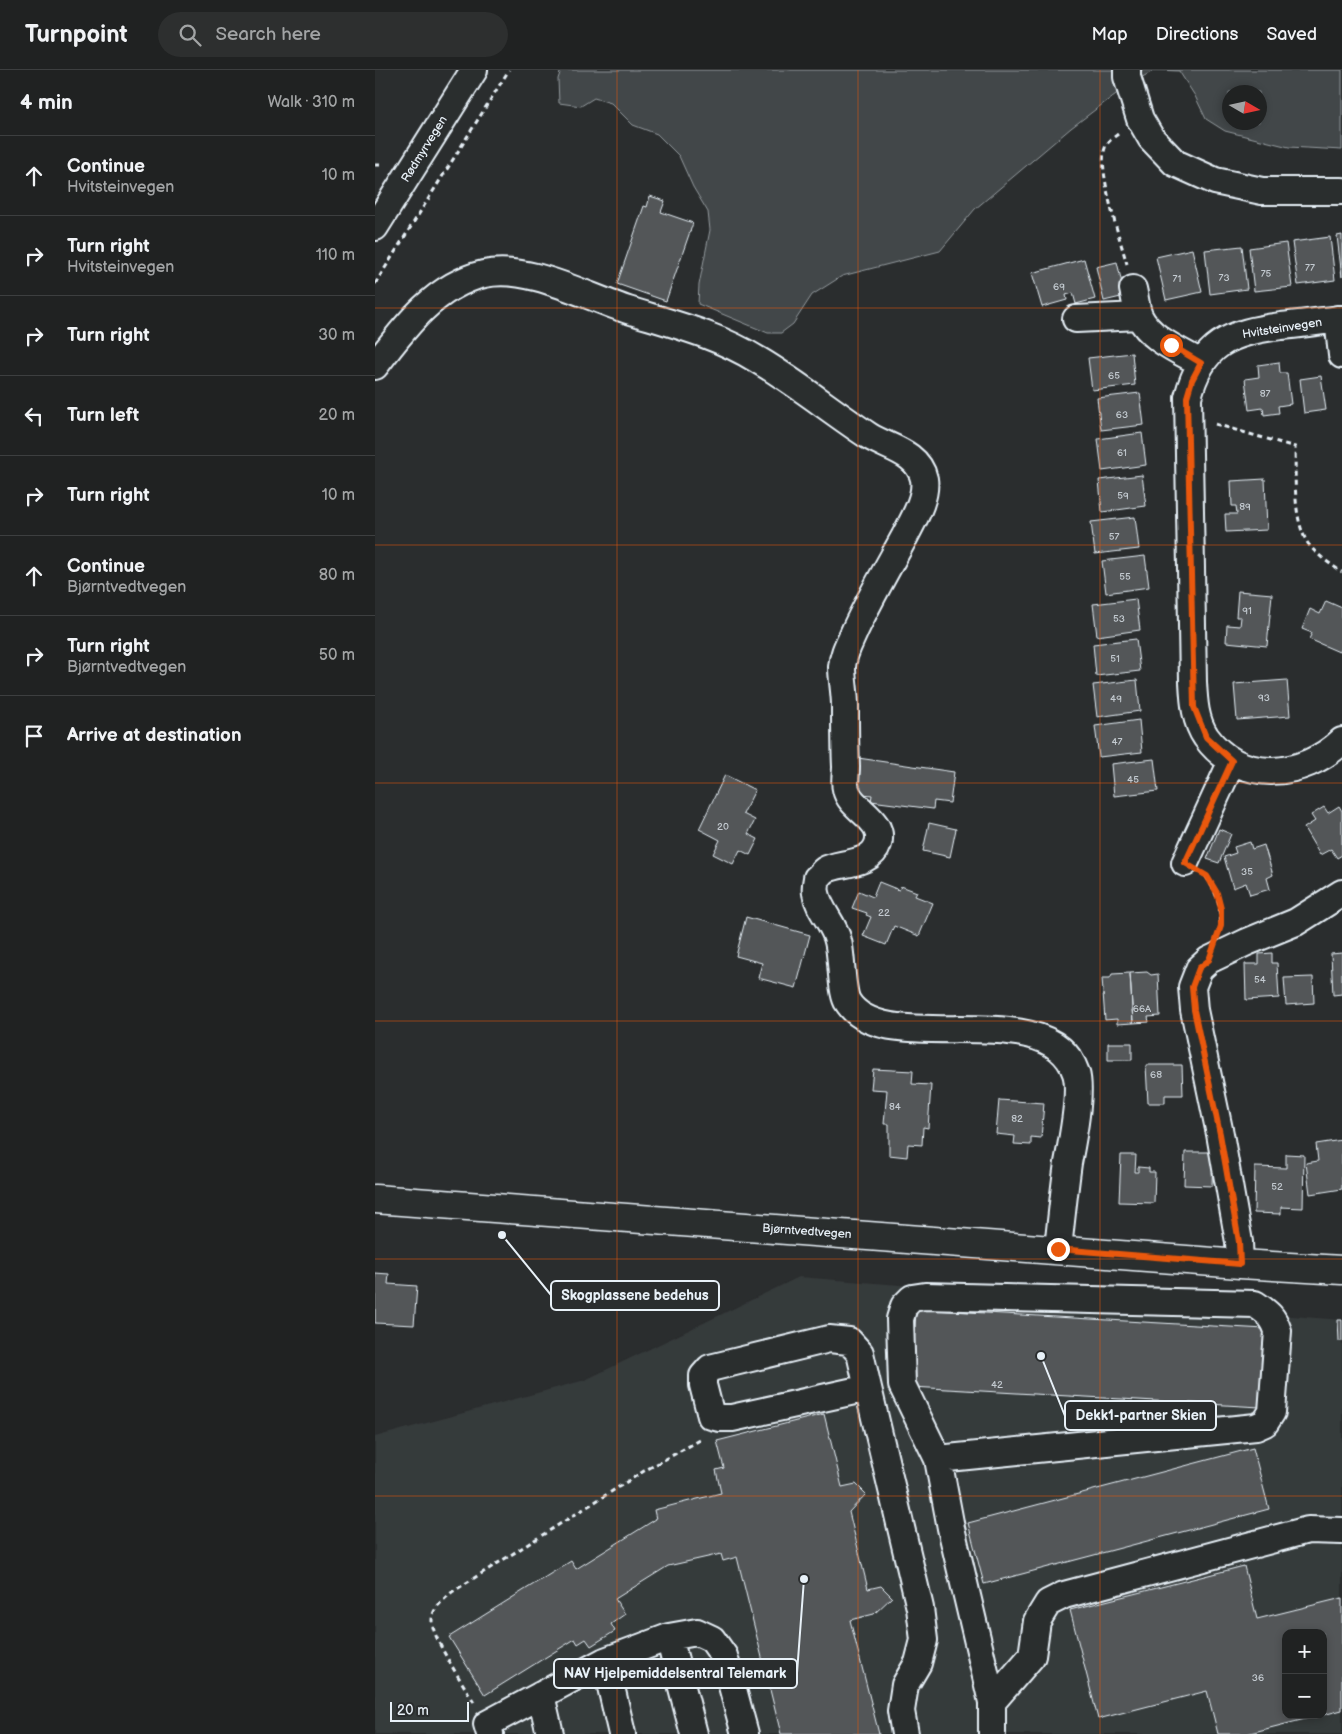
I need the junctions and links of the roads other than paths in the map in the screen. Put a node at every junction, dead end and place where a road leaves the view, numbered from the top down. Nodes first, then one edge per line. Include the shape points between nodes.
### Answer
1 (474, 70) edge
2 (1127, 70) edge
3 (1342, 191) edge
4 (375, 227) edge
5 (1133, 289) road end
6 (1139, 316) junction
7 (1076, 319) dead end
8 (1340, 319) edge
9 (1342, 355) edge
10 (1201, 363) junction
11 (375, 366) edge
12 (1342, 741) edge
13 (1232, 761) junction
14 (1185, 863) road end
15 (1342, 893) edge
16 (375, 1199) edge
17 (1058, 1249) junction
18 (1240, 1264) junction
19 (1342, 1270) edge
20 (868, 1388) junction
21 (938, 1459) junction
22 (1342, 1531) edge
23 (669, 1637) junction
24 (605, 1661) junction
25 (541, 1695) junction
26 (992, 1702) junction
27 (489, 1729) edge
28 (998, 1733) edge
29 (550, 1734) edge
30 (622, 1734) edge
31 (694, 1734) edge
32 (745, 1734) edge
33 (905, 1734) edge

1 - 4 street, Rødmyrvegen
2 - 3 street via 1140,119 1151,138 1175,162 1215,181 1262,192
5 - 6 street
6 - 7 street
6 - 10 street via 1150,331
8 - 9 street
8 - 10 street, Hvitsteinvegen via 1237,334 1223,342
10 - 13 street, Hvitsteinvegen via 1187,397 1194,707 1206,737
11 - 17 street via 415,316 463,281 485,274 530,276 725,342 913,460 924,479 924,493 861,616 842,668 846,791 855,805 871,818 878,844 869,857 826,870 817,878 815,892 837,937 847,1000 859,1013 878,1023 899,1028 1009,1031 1047,1041 1066,1056 1076,1073 1077,1088
12 - 13 street, Hvitsteinvegen via 1323,757 1294,769 1261,771
13 - 14 street
15 - 18 street via 1297,922 1209,960 1199,968 1192,987 1239,1242
16 - 17 main road, Bjørntvedtvegen
17 - 18 main road, Bjørntvedtvegen
18 - 19 main road, Bjørntvedtvegen
20 - 20 street via 860,1353 849,1342 829,1339 710,1368 703,1376 711,1416 719,1418 732,1418
20 - 33 street via 920,1608 924,1640 918,1663 905,1685 901,1710
21 - 21 street via 902,1385 900,1319 904,1306 912,1298 1255,1304 1274,1320 1278,1331 1272,1412 1265,1423 1256,1427
21 - 26 street
22 - 26 street via 1307,1530 1064,1595 1048,1603 1037,1621 1032,1656
23 - 24 street
23 - 31 street
23 - 32 street via 697,1632 712,1639 724,1656
24 - 25 street
24 - 30 street
25 - 27 street
25 - 29 street
26 - 28 street

